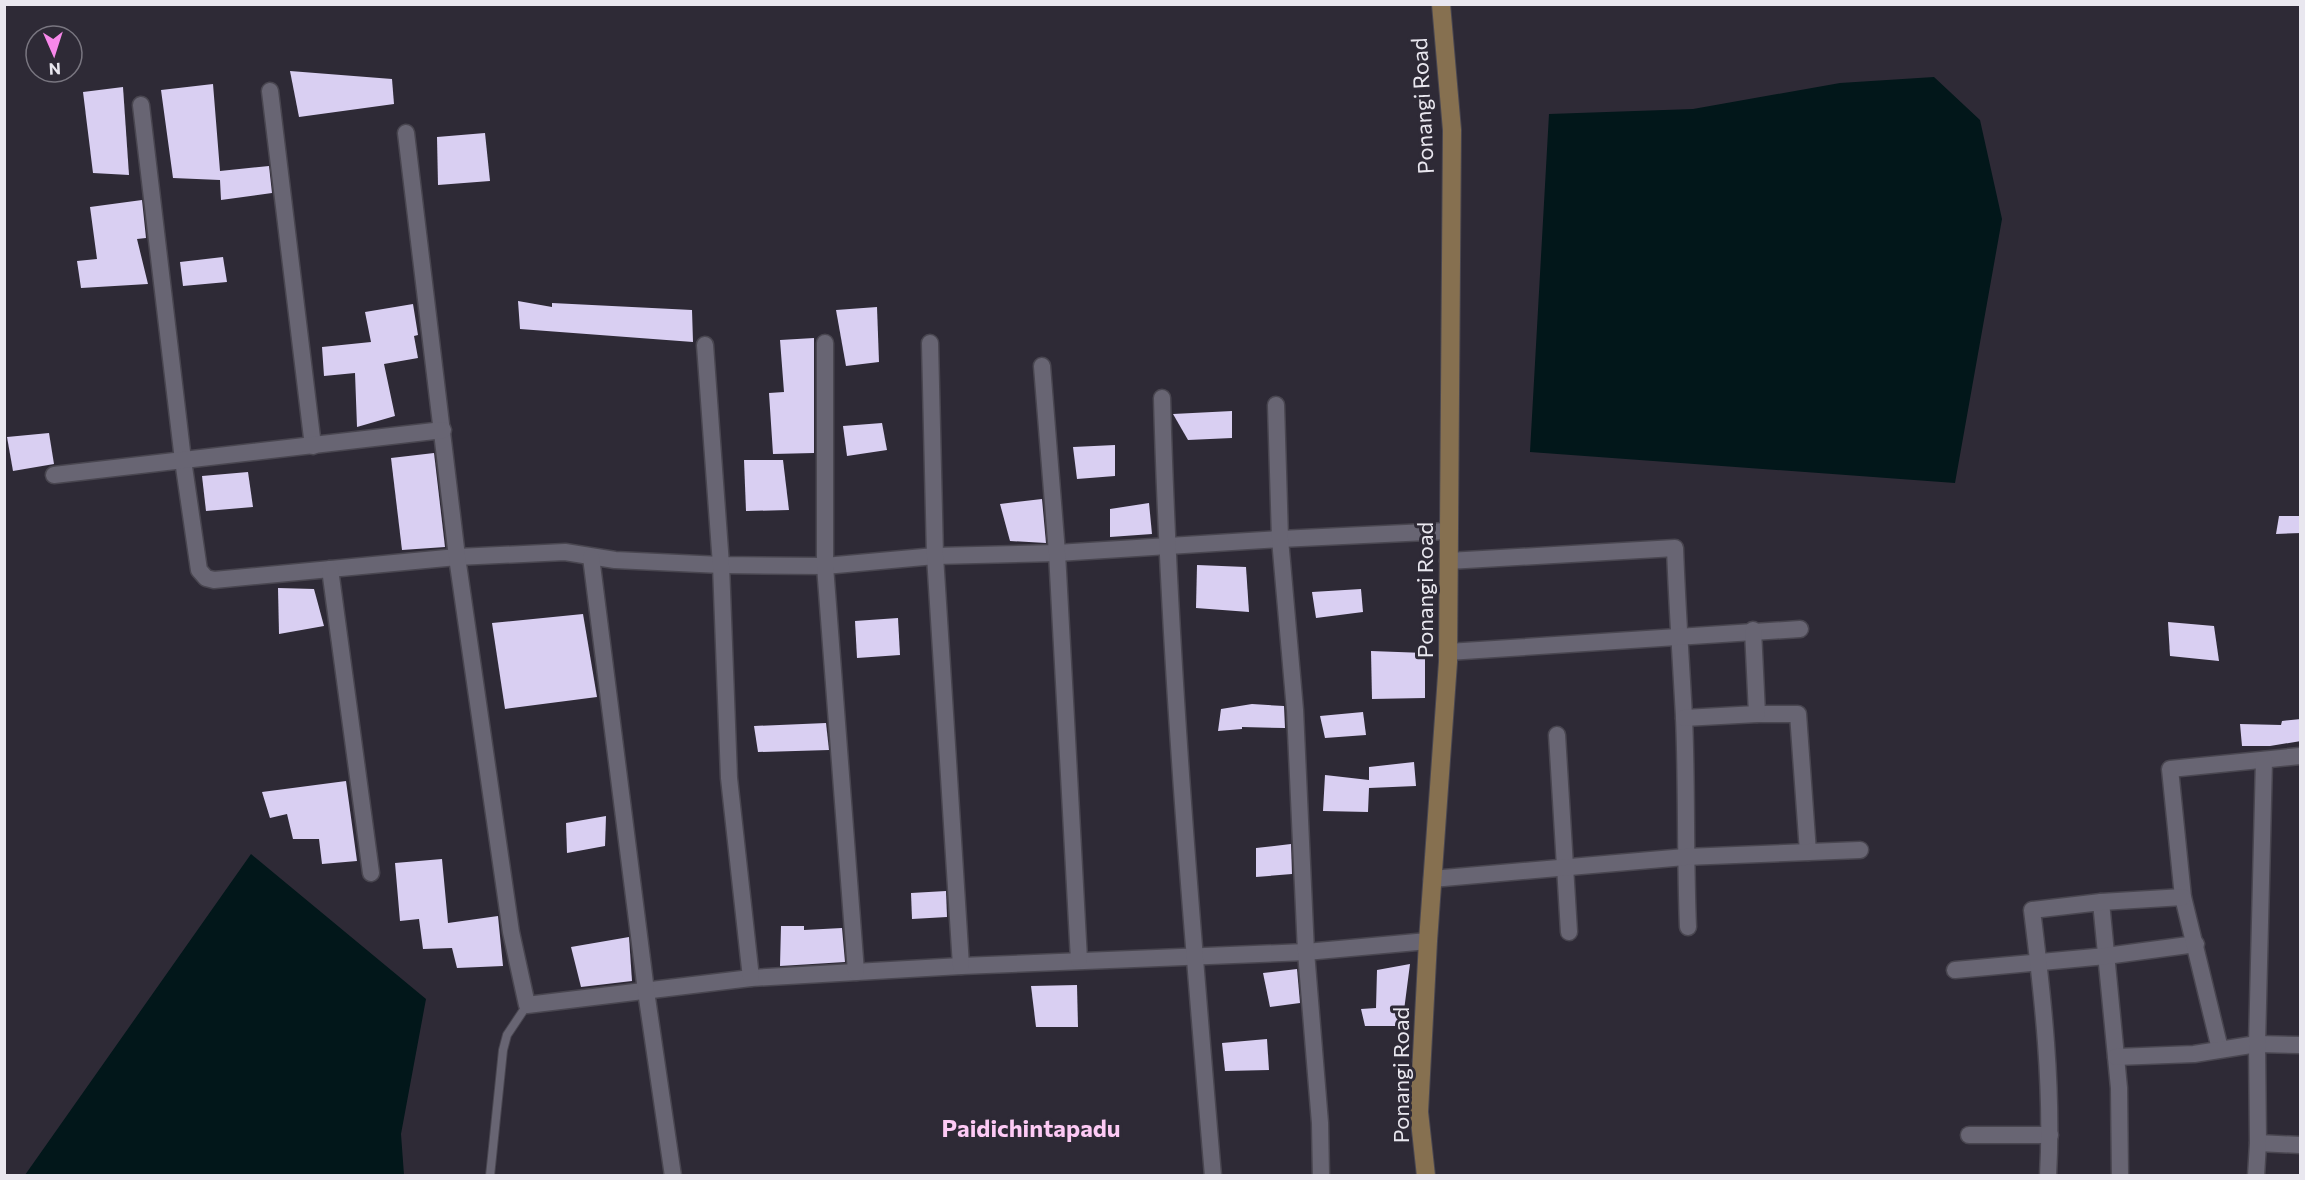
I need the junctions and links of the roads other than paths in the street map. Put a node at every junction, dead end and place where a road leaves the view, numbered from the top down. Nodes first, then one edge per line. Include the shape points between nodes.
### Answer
1 (1441, 4) edge
2 (270, 91) dead end
3 (141, 105) dead end
4 (406, 133) dead end
5 (825, 343) dead end
6 (930, 343) dead end
7 (705, 345) dead end
8 (1042, 366) dead end
9 (1162, 398) dead end
10 (1276, 405) dead end
11 (443, 430) junction
12 (313, 446) junction
13 (183, 460) junction
14 (54, 475) dead end
15 (1448, 531) junction
16 (1280, 539) junction
17 (1166, 546) junction
18 (1058, 553) junction
19 (457, 556) junction
20 (935, 556) junction
21 (591, 557) junction
22 (1448, 561) junction
23 (721, 565) junction
24 (825, 566) junction
25 (330, 568) junction
26 (1800, 629) dead end
27 (1753, 630) junction
28 (1678, 636) junction
29 (1448, 652) junction
30 (1757, 714) junction
31 (1684, 718) junction
32 (1557, 735) dead end
33 (2301, 756) edge
34 (2264, 760) junction
35 (1860, 849) dead end
36 (1808, 852) junction
37 (1685, 857) junction
38 (1564, 868) junction
39 (371, 873) dead end
40 (1432, 879) junction
41 (2183, 897) junction
42 (2101, 902) junction
43 (1688, 927) dead end
44 (1569, 932) dead end
45 (1428, 941) junction
46 (2196, 944) junction
47 (1306, 952) junction
48 (1194, 955) junction
49 (2106, 956) junction
50 (1079, 960) junction
51 (2039, 962) junction
52 (962, 966) junction
53 (1955, 970) dead end
54 (856, 972) junction
55 (751, 978) junction
56 (646, 991) junction
57 (527, 1005) junction
58 (2257, 1044) junction
59 (2301, 1045) edge
60 (2220, 1049) junction
61 (2116, 1057) junction
62 (1969, 1135) dead end
63 (2050, 1135) junction
64 (2258, 1143) junction
65 (2301, 1144) edge
66 (490, 1176) edge
67 (673, 1176) edge
68 (1213, 1176) edge
69 (1321, 1176) edge
70 (1426, 1176) edge
71 (2048, 1176) edge
72 (2120, 1176) edge
73 (2256, 1176) edge

1 - 15 street, Ponangi Road via 1452,130
2 - 12 street
3 - 13 street
4 - 11 street
5 - 24 street
6 - 20 street
7 - 23 street
8 - 18 street
9 - 17 street
10 - 16 street
11 - 12 street
11 - 19 street
12 - 13 street
13 - 14 street
13 - 25 street via 200,570 206,578
15 - 16 street
15 - 22 street, Ponangi Road
16 - 17 street
16 - 47 street via 1295,710
17 - 18 street
17 - 48 street
18 - 20 street
18 - 50 street
19 - 21 street via 565,552
19 - 25 street
19 - 57 street via 511,932
20 - 24 street
20 - 52 street
21 - 23 street
21 - 56 street
22 - 28 street via 1675,548
22 - 29 street, Ponangi Road
23 - 24 street
23 - 55 street via 729,778
24 - 54 street
25 - 39 street
26 - 27 street
27 - 28 street
27 - 30 street
28 - 29 street
28 - 31 street
29 - 40 street, Ponangi Road
30 - 31 street
30 - 36 street via 1798,714
31 - 37 street
32 - 38 street
33 - 34 street
34 - 41 street via 2170,769
34 - 58 street
35 - 36 street
36 - 37 street
37 - 38 street
37 - 43 street
38 - 40 street
38 - 44 street
40 - 45 street, Ponangi Road
41 - 42 street
41 - 46 street
42 - 49 street
42 - 51 street via 2032,910
45 - 47 street
45 - 70 street, Ponangi Road via 1419,1112
46 - 49 street
46 - 60 street
47 - 48 street
47 - 69 street
48 - 50 street
48 - 68 street
49 - 51 street
49 - 61 street
50 - 52 street
51 - 53 street
51 - 63 street
52 - 54 street
54 - 55 street
55 - 56 street
56 - 57 street
56 - 67 street
57 - 66 lane via 507,1035 503,1050
58 - 59 street
58 - 60 street
58 - 64 street
60 - 61 street
61 - 72 street
62 - 63 street
63 - 71 street
64 - 65 street
64 - 73 street

